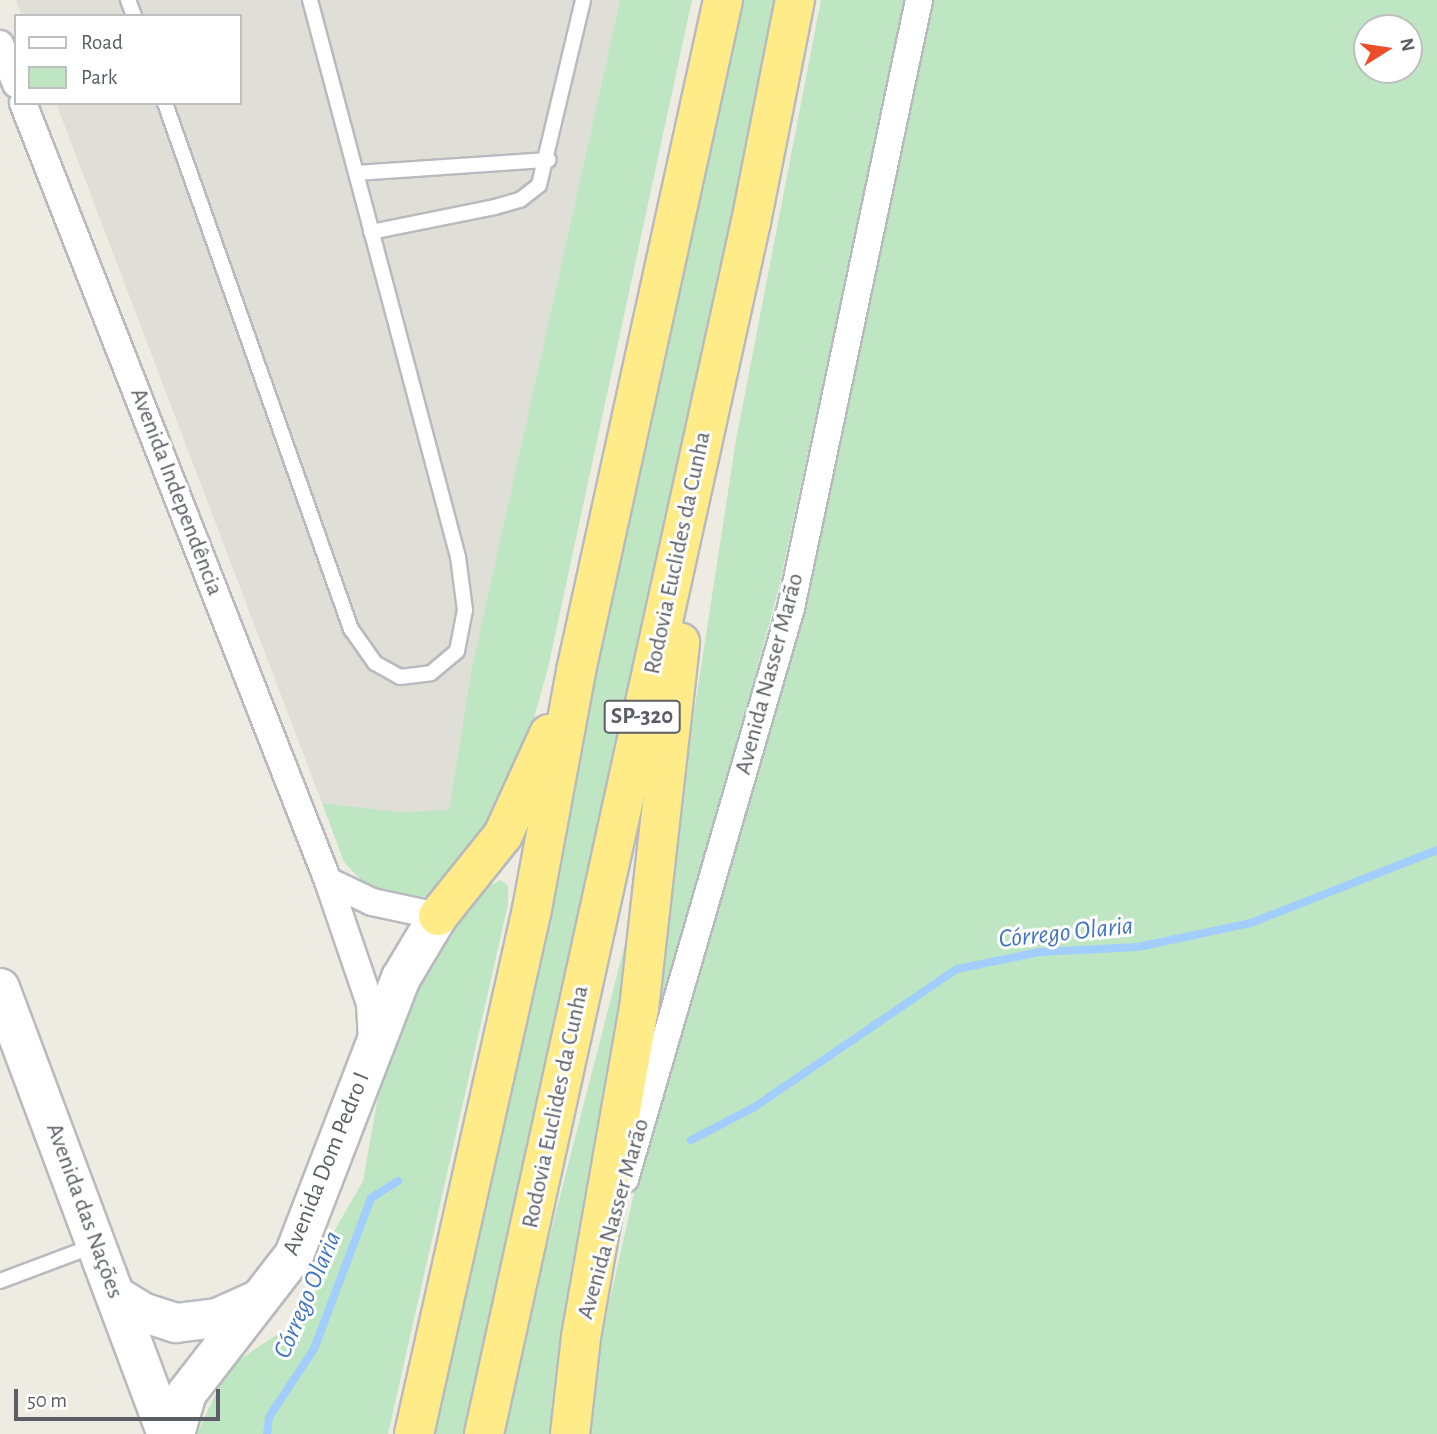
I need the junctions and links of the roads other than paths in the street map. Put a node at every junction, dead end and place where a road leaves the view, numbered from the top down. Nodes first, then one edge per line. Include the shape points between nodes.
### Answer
1 (310, 0) edge
2 (583, 0) edge
3 (723, 0) edge
4 (795, 0) edge
5 (919, 0) edge
6 (0, 44) edge
7 (14, 79) edge
8 (24, 105) edge
9 (165, 105) edge
10 (549, 160) junction
11 (356, 173) junction
12 (371, 232) junction
13 (703, 438) junction
14 (576, 671) junction
15 (328, 881) junction
16 (438, 916) junction
17 (0, 988) edge
18 (373, 1046) junction
19 (97, 1244) junction
20 (0, 1281) edge
21 (115, 1295) junction
22 (265, 1296) junction
23 (580, 1338) junction
24 (167, 1434) edge
25 (175, 1434) edge
26 (414, 1434) edge
27 (484, 1434) edge
28 (570, 1434) edge

1 - 11 lane
2 - 10 lane
3 - 14 highway, SP-320
4 - 13 highway, Rodovia Euclides da Cunha / SP-320
5 - 23 street, Avenida Nasser Marão via 791,608
6 - 7 street
8 - 15 street, Avenida Independência
9 - 12 lane via 351,629 375,663 400,677 431,673 457,651 465,610 458,557
10 - 11 lane
10 - 12 lane via 539,185 520,200
11 - 12 lane
13 - 23 highway via 639,1009
13 - 27 highway, Rodovia Euclides da Cunha / SP-320
14 - 16 highway via 503,835
14 - 26 highway, SP-320 via 532,909
15 - 16 street via 404,913
15 - 18 street, Avenida Independência via 370,1004
16 - 18 main road, Avenida Dom Pedro I via 401,978
17 - 19 main road, Avenida das Nações
18 - 22 main road, Avenida Dom Pedro I via 294,1255
19 - 20 lane
19 - 21 main road, Avenida das Nações
21 - 22 main road via 142,1312 176,1323 217,1318
21 - 24 main road, Avenida das Nações
22 - 25 main road, Avenida Dom Pedro I via 187,1393
23 - 28 highway

